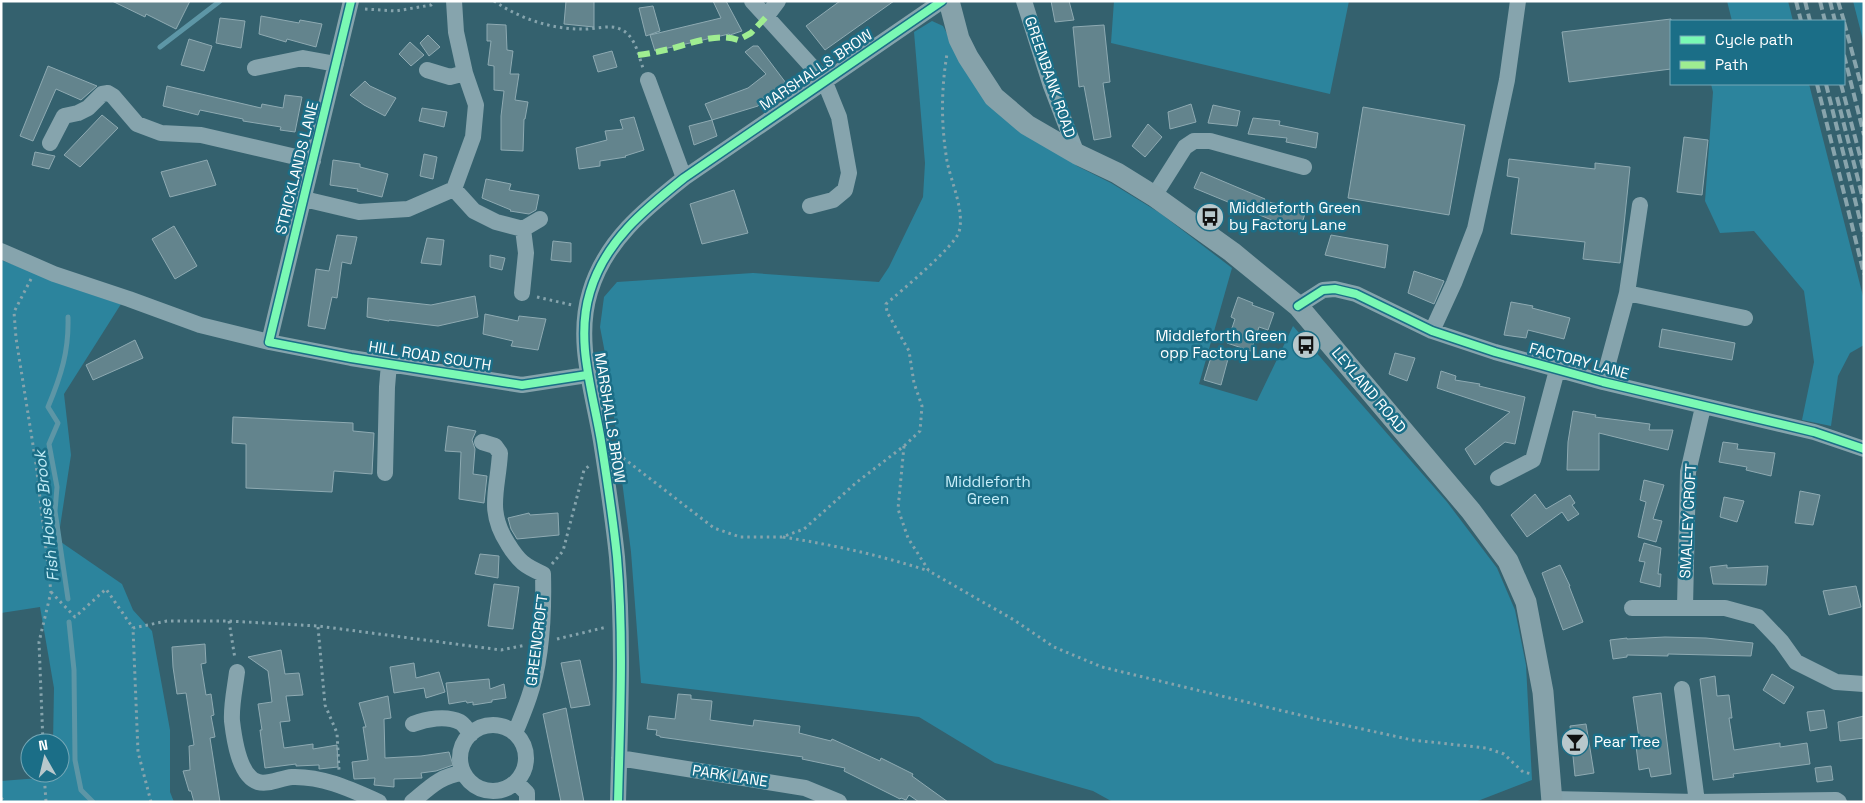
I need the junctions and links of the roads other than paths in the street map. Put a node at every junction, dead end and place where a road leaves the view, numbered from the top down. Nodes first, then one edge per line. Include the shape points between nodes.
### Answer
1 (454, 1) edge
2 (752, 1) edge
3 (778, 1) edge
4 (942, 1) edge
5 (949, 1) edge
6 (1024, 1) edge
7 (1518, 1) edge
8 (351, 3) edge
9 (766, 17) junction
10 (336, 64) junction
11 (255, 68) dead end
12 (427, 70) dead end
13 (465, 74) junction
14 (648, 80) road end
15 (824, 80) junction
16 (50, 143) dead end
17 (1077, 154) junction
18 (313, 162) junction
19 (1304, 167) dead end
20 (684, 178) junction
21 (454, 190) junction
22 (1154, 196) junction
23 (304, 199) junction
24 (1640, 205) dead end
25 (810, 206) dead end
26 (540, 219) dead end
27 (523, 229) junction
28 (1, 251) edge
29 (522, 293) road end
30 (1627, 293) junction
31 (1298, 306) junction
32 (1745, 318) dead end
33 (1432, 331) junction
34 (269, 342) junction
35 (389, 364) junction
36 (1557, 370) junction
37 (587, 375) junction
38 (1603, 382) junction
39 (1703, 407) junction
40 (482, 442) dead end
41 (1864, 449) edge
42 (385, 473) dead end
43 (1498, 478) dead end
44 (1685, 607) junction
45 (1632, 608) dead end
46 (237, 672) road end
47 (1864, 684) edge
48 (1682, 689) dead end
49 (413, 724) dead end
50 (515, 733) junction
51 (471, 734) junction
52 (619, 758) junction
53 (463, 772) junction
54 (516, 782) junction
55 (1551, 801) edge
56 (379, 802) edge
57 (412, 802) edge
58 (527, 802) edge
59 (618, 802) edge
60 (839, 802) edge
61 (1698, 802) edge
62 (1839, 802) edge

1 - 13 street via 456,32
2 - 9 street
3 - 9 street
4 - 15 street, MARSHALLS BROW
5 - 17 main road, LEYLAND ROAD via 962,45 994,97 1027,125
6 - 17 street, GREENBANK ROAD
7 - 33 street via 1507,80 1475,229
8 - 10 street, STRICKLANDS LANE
9 - 15 street
10 - 11 street via 303,58
10 - 18 street, STRICKLANDS LANE
12 - 13 street via 450,78
13 - 21 street via 476,113 473,137
14 - 20 street
15 - 20 street, MARSHALLS BROW
15 - 25 street via 839,117 850,173 845,190 833,200
16 - 18 street via 64,116 88,108 102,94 108,93 137,124 161,133 201,135
17 - 22 main road, LEYLAND ROAD
18 - 23 street, STRICKLANDS LANE
19 - 22 street via 1210,141 1194,141 1185,147
20 - 37 street, MARSHALLS BROW via 645,209 607,253 593,282 587,308
21 - 23 street via 408,208 359,212
21 - 27 street via 474,211 496,222
22 - 31 main road, LEYLAND ROAD via 1232,252
23 - 34 street, STRICKLANDS LANE
24 - 30 street
26 - 27 street
27 - 29 street via 526,253
28 - 34 street, HILL ROAD SOUTH via 54,274 200,325
30 - 32 street
30 - 38 street
31 - 33 street, FACTORY LANE via 1323,290 1335,289 1356,294
31 - 55 main road, LEYLAND ROAD via 1471,511 1508,561 1526,602 1532,628 1543,692
33 - 36 street, FACTORY LANE
34 - 35 street, HILL ROAD SOUTH
35 - 37 street, HILL ROAD SOUTH via 522,385
35 - 42 street
36 - 38 street, FACTORY LANE
36 - 43 street via 1533,460
37 - 52 street, MARSHALLS BROW via 602,448 616,556 620,624
38 - 39 street, FACTORY LANE
39 - 41 street, FACTORY LANE via 1814,432
39 - 44 street, SMALLEY CROFT via 1688,472
40 - 50 street, GREENCROFT via 495,446 500,453 494,506 500,531 525,566 543,574 544,610 540,643 530,696
44 - 45 street
44 - 47 street via 1725,608 1758,617 1796,662 1836,682
46 - 56 street via 232,720 242,764 250,777 259,782 308,778 339,785
48 - 61 street
49 - 51 street via 430,718 446,719 461,722
50 - 51 street via 497,725
50 - 54 street via 526,752 523,773
51 - 53 street via 461,752
52 - 59 street, MARSHALLS BROW
52 - 60 street, PARK LANE via 805,788
53 - 54 street via 469,781 487,791 508,788
53 - 57 street via 451,774 433,784
54 - 58 street via 527,793
55 - 61 street
61 - 62 street

